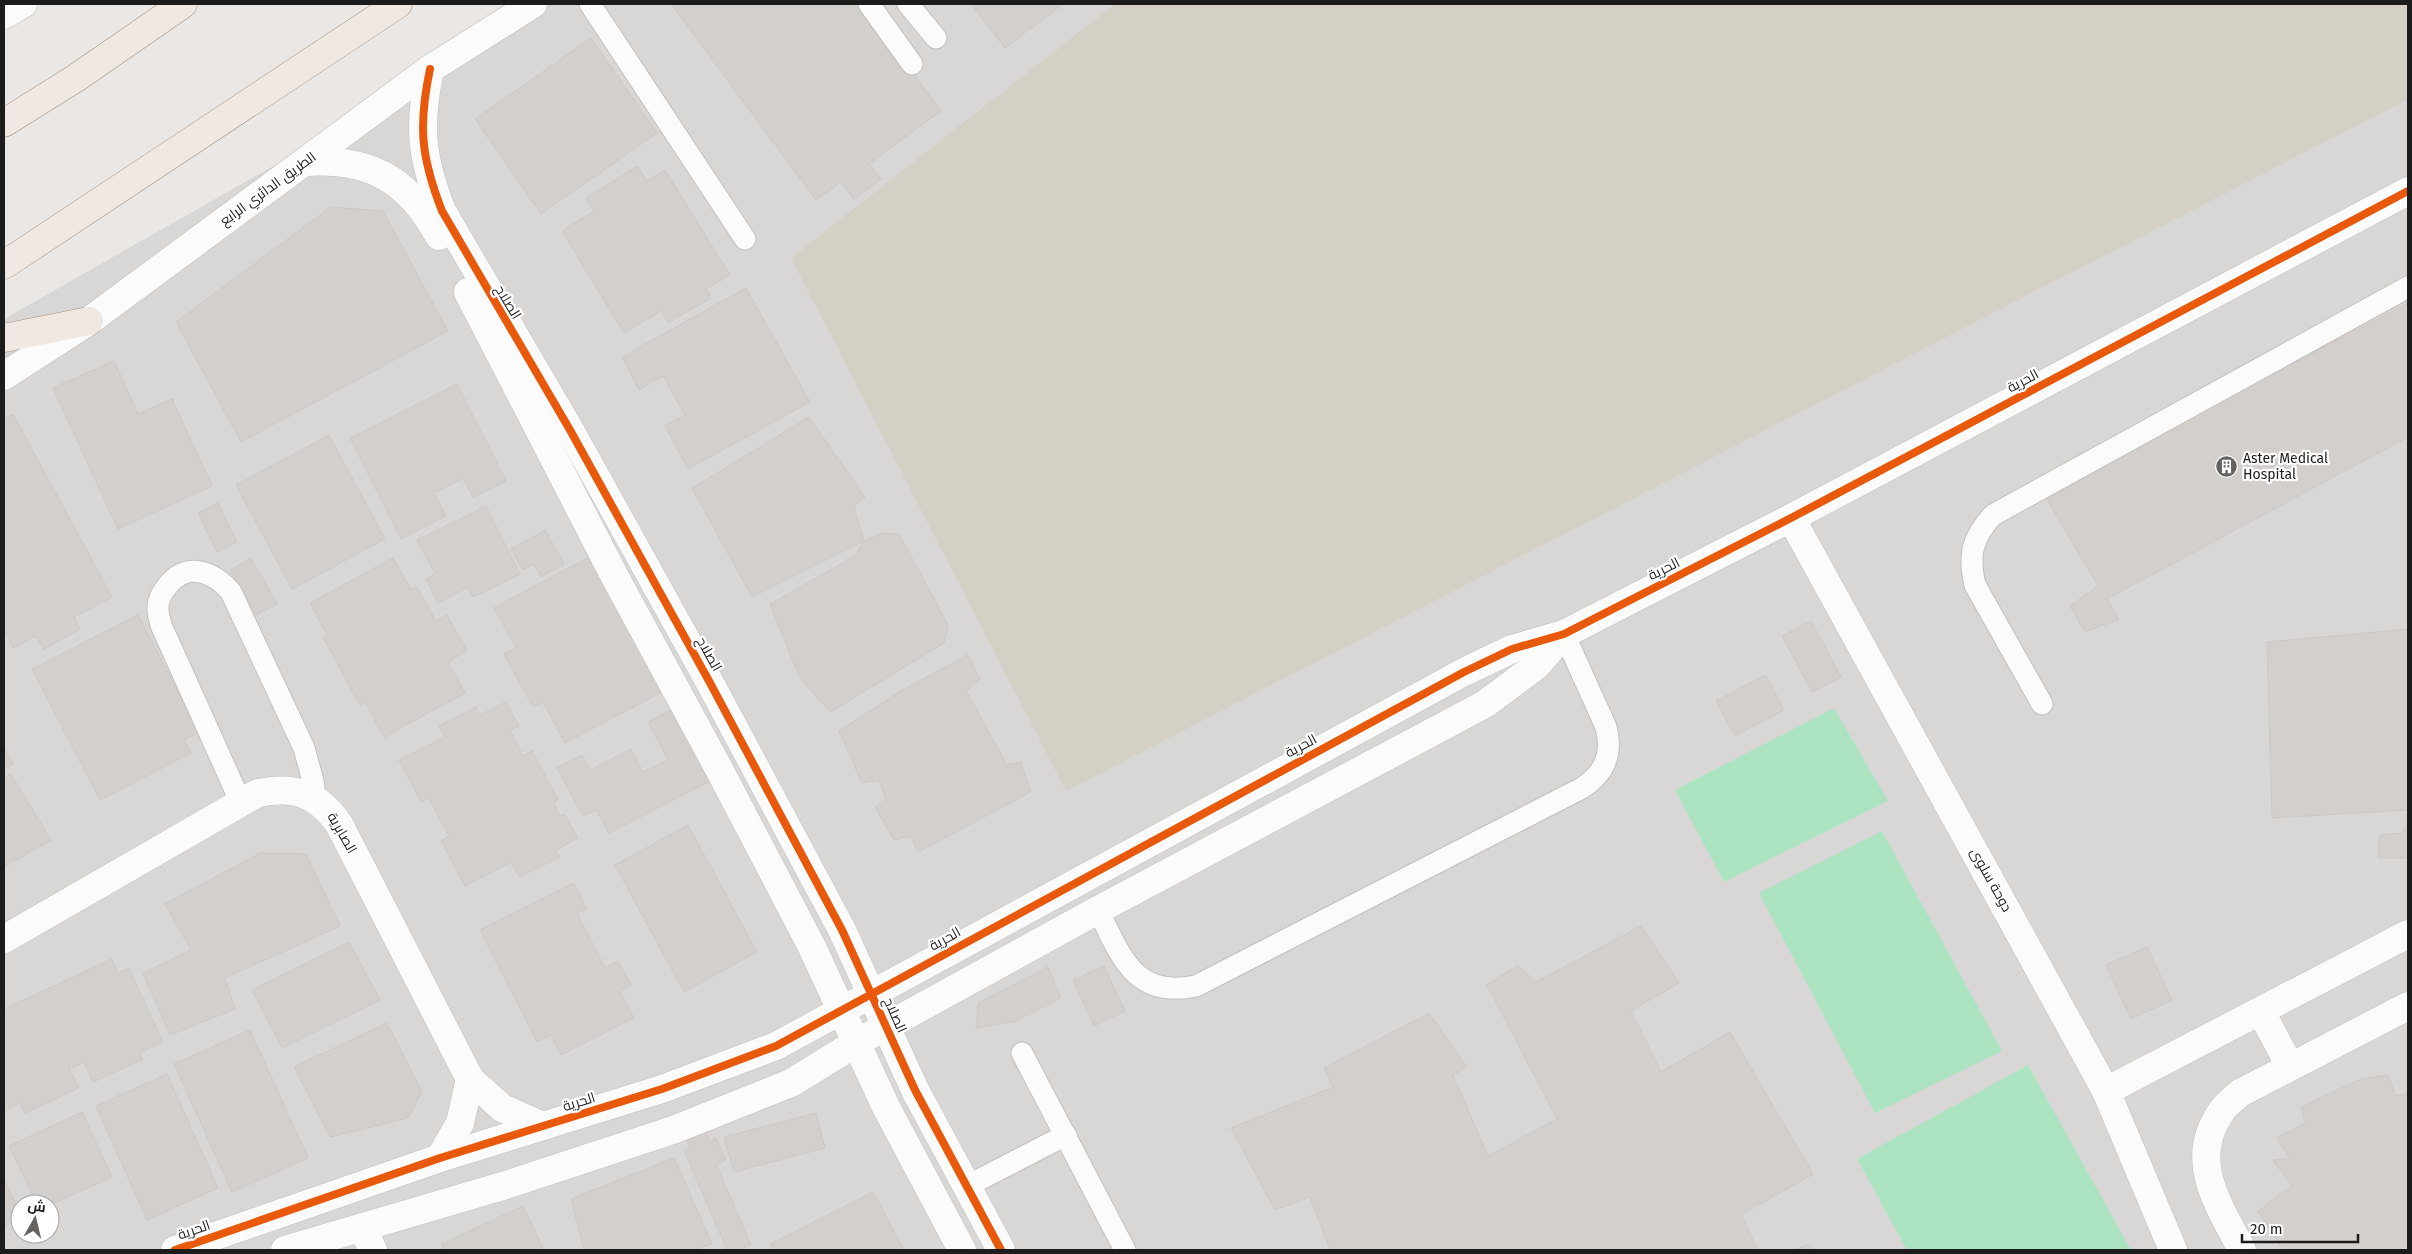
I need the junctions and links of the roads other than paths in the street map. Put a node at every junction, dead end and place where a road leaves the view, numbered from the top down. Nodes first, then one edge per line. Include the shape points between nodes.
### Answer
1 (23, 4) edge
2 (183, 4) edge
3 (398, 4) edge
4 (532, 4) edge
5 (590, 4) edge
6 (869, 4) edge
7 (908, 4) edge
8 (4, 15) edge
9 (936, 38) dead end
10 (912, 64) dead end
11 (430, 69) junction
12 (4, 123) edge
13 (306, 162) junction
14 (2408, 191) edge
15 (745, 239) dead end
16 (4, 265) edge
17 (469, 275) junction
18 (2408, 287) edge
19 (89, 322) junction
20 (4, 338) edge
21 (4, 376) edge
22 (1791, 518) junction
23 (1564, 634) junction
24 (2042, 704) dead end
25 (315, 798) junction
26 (241, 803) junction
27 (1098, 910) junction
28 (2408, 934) edge
29 (4, 939) edge
30 (871, 993) junction
31 (2408, 1006) edge
32 (841, 1009) junction
33 (2260, 1012) junction
34 (886, 1027) junction
35 (856, 1043) junction
36 (1022, 1053) dead end
37 (2290, 1066) junction
38 (470, 1079) junction
39 (2106, 1091) junction
40 (543, 1126) junction
41 (1066, 1135) junction
42 (440, 1158) junction
43 (966, 1186) junction
44 (368, 1239) edge
45 (175, 1250) edge
46 (285, 1250) edge
47 (962, 1250) edge
48 (1001, 1250) edge
49 (1125, 1250) edge
50 (2173, 1250) edge
51 (2242, 1250) edge

1 - 8 street
2 - 12 main road
3 - 16 main road
4 - 11 street, الطريق الدائري الرابع
5 - 15 lane
6 - 10 lane
7 - 9 lane
11 - 13 street, الطريق الدائري الرابع
11 - 17 street, الصلاح via 422,104 422,141 428,177
13 - 17 street, الصلاح via 334,160 361,165 387,177 410,194
13 - 19 street, الطريق الدائري الرابع
14 - 22 street, الحرية
17 - 30 street, الصلاح via 570,430 705,673 842,930
17 - 32 street, الصلاح via 615,577 719,769
18 - 24 lane via 2009,504 1980,529 1973,547 1971,566 1975,585
19 - 20 main road
19 - 21 street, الطريق الدائري الرابع
22 - 23 street, الحرية
22 - 39 street, دوحة سلوى
23 - 27 street, الحرية via 1536,666 1491,700
23 - 27 lane via 1610,741 1603,769 1582,788 1196,986 1166,989 1151,985 1138,976 1127,966
23 - 30 street, الحرية via 1512,649 1464,672
25 - 26 street, الصابرية via 296,791 277,790 258,793
25 - 26 lane via 304,748 231,592 221,579 205,572 188,572 173,579 162,592 157,608 161,625
25 - 38 street, الصابرية via 329,809 339,824
26 - 29 street, الصابرية
27 - 34 street, الحرية
28 - 33 street
30 - 32 street, الحرية
30 - 34 street, الصلاح
31 - 37 street
32 - 35 street, الصلاح
32 - 40 street, الحرية via 776,1046 662,1090
33 - 37 street
33 - 39 street
34 - 35 street, الحرية
34 - 43 street, الصلاح
35 - 44 street, الحرية via 791,1083 673,1130 506,1185
35 - 47 street, الصلاح
36 - 41 lane
37 - 51 street via 2240,1093 2221,1111 2210,1134 2206,1160 2209,1186
38 - 40 street, الصابرية via 502,1108
38 - 42 street via 460,1123
39 - 50 street, دوحة سلوى
40 - 42 street, الحرية
41 - 43 lane
41 - 49 lane
42 - 45 street, الحرية
43 - 48 street, الصلاح
44 - 46 street, الحرية

